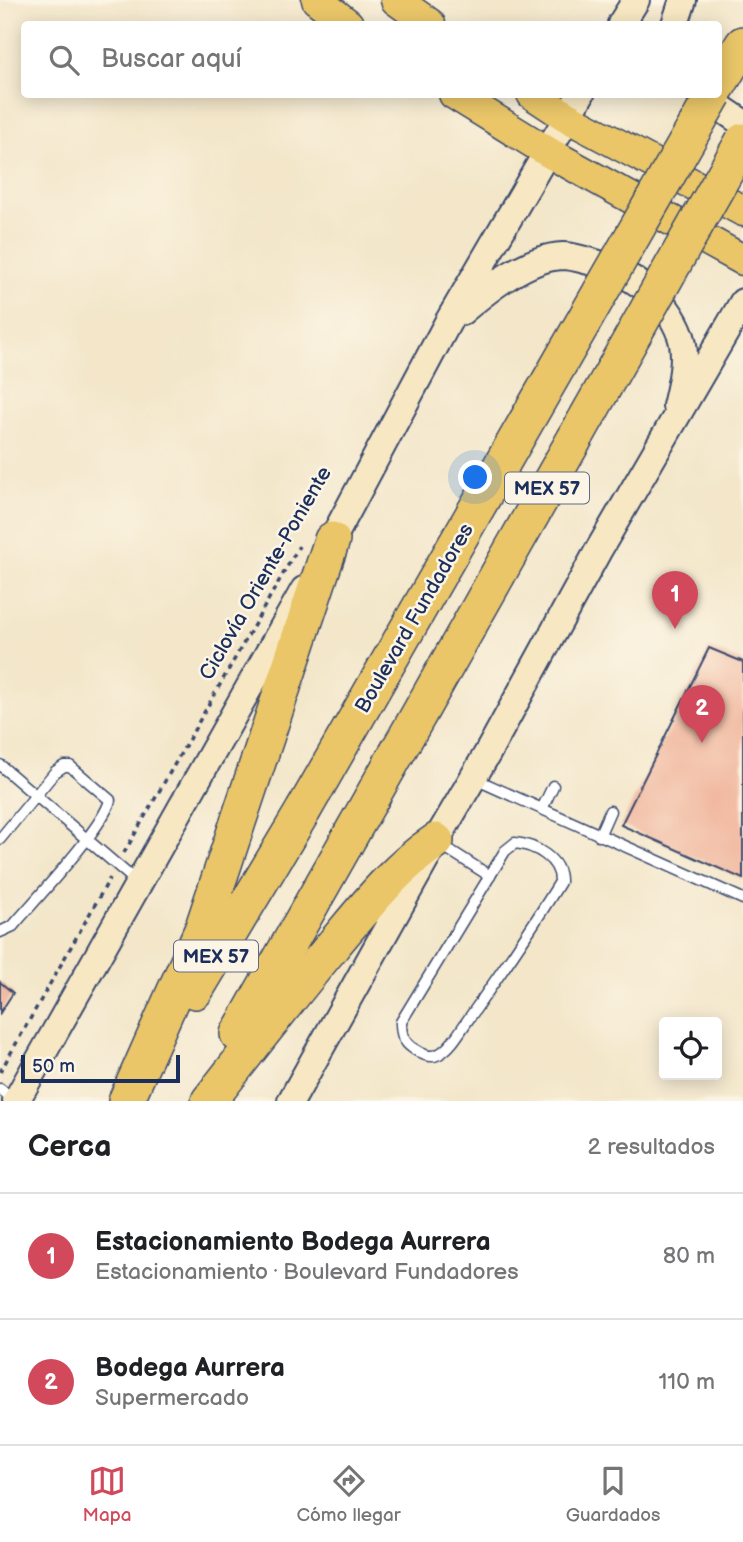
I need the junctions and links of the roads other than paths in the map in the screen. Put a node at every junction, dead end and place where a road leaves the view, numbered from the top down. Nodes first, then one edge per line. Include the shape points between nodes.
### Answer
1 (317, 0) edge
2 (396, 0) edge
3 (636, 0) edge
4 (683, 0) edge
5 (344, 21) edge
6 (426, 21) edge
7 (623, 21) edge
8 (676, 21) edge
9 (743, 44) edge
10 (722, 81) edge
11 (460, 98) edge
12 (546, 98) edge
13 (706, 98) edge
14 (712, 98) edge
15 (574, 106) edge
16 (743, 123) edge
17 (743, 141) edge
18 (548, 152) junction
19 (743, 211) edge
20 (743, 260) edge
21 (743, 302) edge
22 (448, 322) junction
23 (669, 431) junction
24 (317, 539) junction
25 (0, 765) edge
26 (474, 778) junction
27 (553, 786) dead end
28 (37, 796) junction
29 (542, 809) junction
30 (610, 811) dead end
31 (599, 836) junction
32 (0, 839) edge
33 (86, 839) junction
34 (436, 841) junction
35 (489, 876) junction
36 (139, 883) junction
37 (743, 899) edge
38 (0, 932) edge
39 (0, 1089) edge
40 (16, 1101) edge
41 (127, 1101) edge
42 (200, 1101) edge
43 (209, 1101) edge
44 (291, 1101) edge

1 - 5 main road
2 - 6 main road
3 - 7 main road
4 - 8 main road
9 - 10 highway
11 - 18 main road
12 - 15 main road
13 - 16 main road
14 - 41 highway, Boulevard Fundadores / MEX 57, bridge via 303,811
15 - 18 main road
15 - 19 main road
17 - 42 highway, MEX 57, bridge
18 - 20 main road
18 - 22 main road
21 - 23 main road
22 - 23 main road via 513,273 547,259 564,256 613,269 653,294 682,338 684,360
22 - 24 main road
23 - 26 main road
24 - 36 main road
24 - 41 highway via 202,930
25 - 28 lane
26 - 29 lane
26 - 34 main road
27 - 29 lane
28 - 32 lane
28 - 33 lane
28 - 33 lane via 55,772 70,766 108,797 107,810
29 - 31 lane
30 - 31 lane
31 - 37 lane
33 - 36 lane
33 - 38 lane via 13,926
34 - 35 lane
34 - 43 highway via 384,885
34 - 44 main road
35 - 35 lane via 401,1022 407,1044 429,1057 452,1041 560,882 554,861 519,843 509,846
36 - 40 main road
39 - 40 lane

